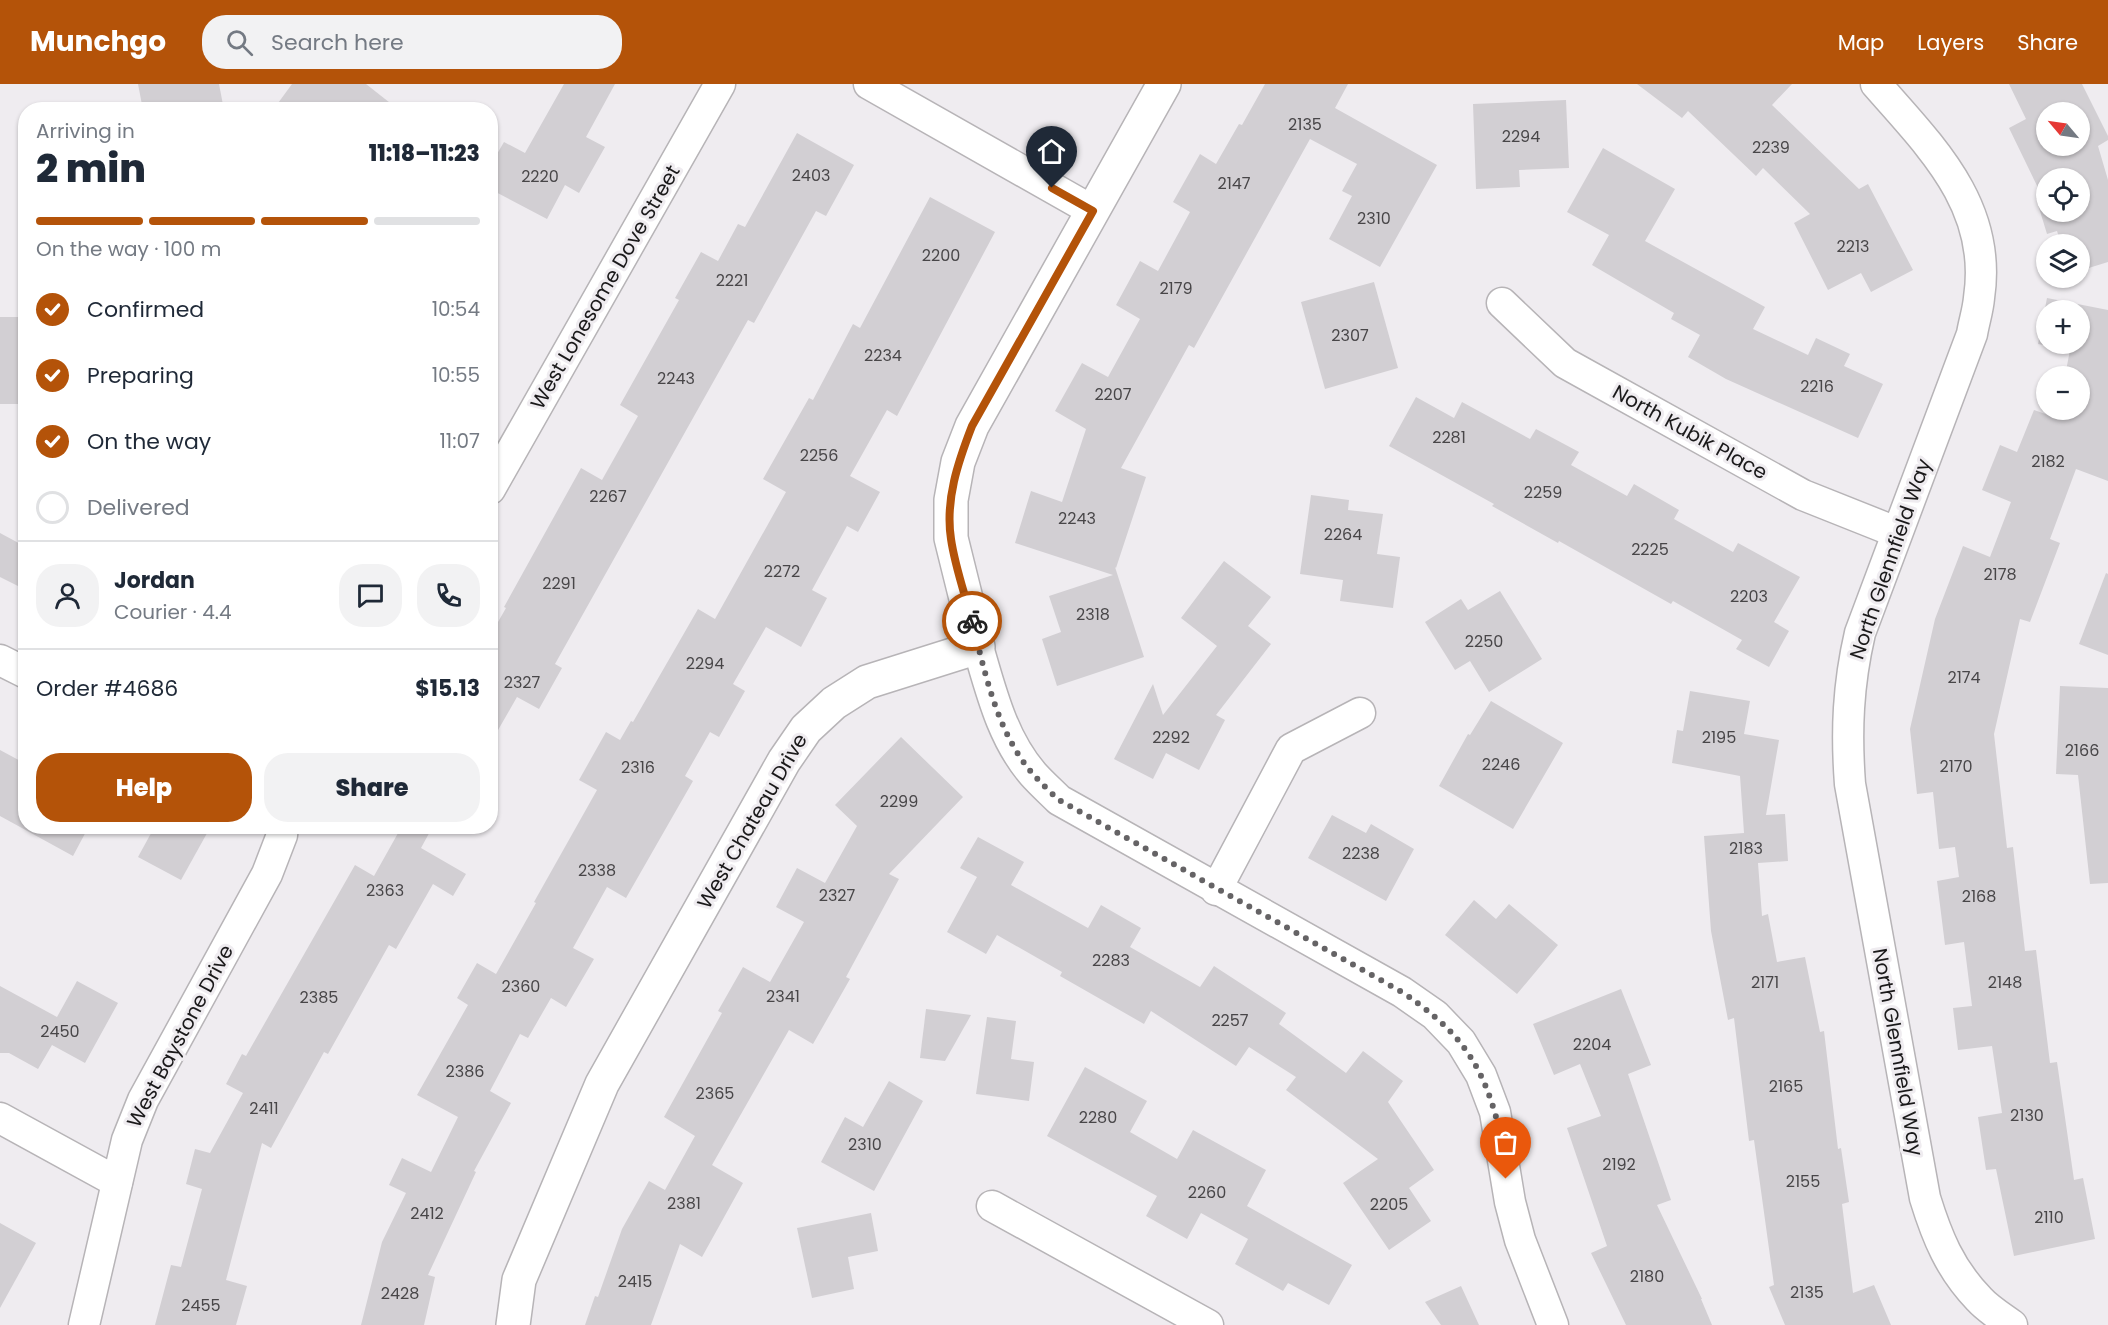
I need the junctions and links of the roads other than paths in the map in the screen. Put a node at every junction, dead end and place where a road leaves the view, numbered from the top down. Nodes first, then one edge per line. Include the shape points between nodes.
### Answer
1 (720, 84) edge
2 (869, 84) edge
3 (1164, 84) edge
4 (1876, 84) edge
5 (1093, 211) junction
6 (1502, 303) dead end
7 (498, 475) edge
8 (1896, 532) junction
9 (978, 647) junction
10 (0, 660) edge
11 (18, 669) edge
12 (1360, 713) dead end
13 (282, 834) edge
14 (1216, 890) junction
15 (0, 1118) edge
16 (117, 1182) junction
17 (992, 1206) dead end
18 (84, 1325) edge
19 (513, 1325) edge
20 (1208, 1325) edge
21 (1553, 1325) edge
22 (2012, 1325) edge

1 - 7 street, West Lonesome Dove Street
2 - 5 street
3 - 5 street
4 - 8 street, North Glennfield Way via 1936,153 1958,185 1973,220 1980,258 1980,297 1972,334
5 - 9 street via 972,426 958,462 951,500 951,538
6 - 8 street, North Kubik Place via 1565,363 1803,495
8 - 22 street, North Glennfield Way via 1851,670 1847,708 1850,784 1925,1198 1936,1235 1955,1270 1980,1301
9 - 14 street via 995,705 1032,773 1059,800
9 - 19 street, West Chateau Drive via 867,682 834,703 795,745 602,1084 519,1280
10 - 11 street
12 - 14 street via 1291,749
13 - 16 street, West Baystone Drive via 267,874 143,1100 127,1140
14 - 21 street via 1402,992 1435,1015 1461,1042 1481,1075 1495,1112 1520,1240
15 - 16 street
16 - 18 street, West Baystone Drive
17 - 20 street

